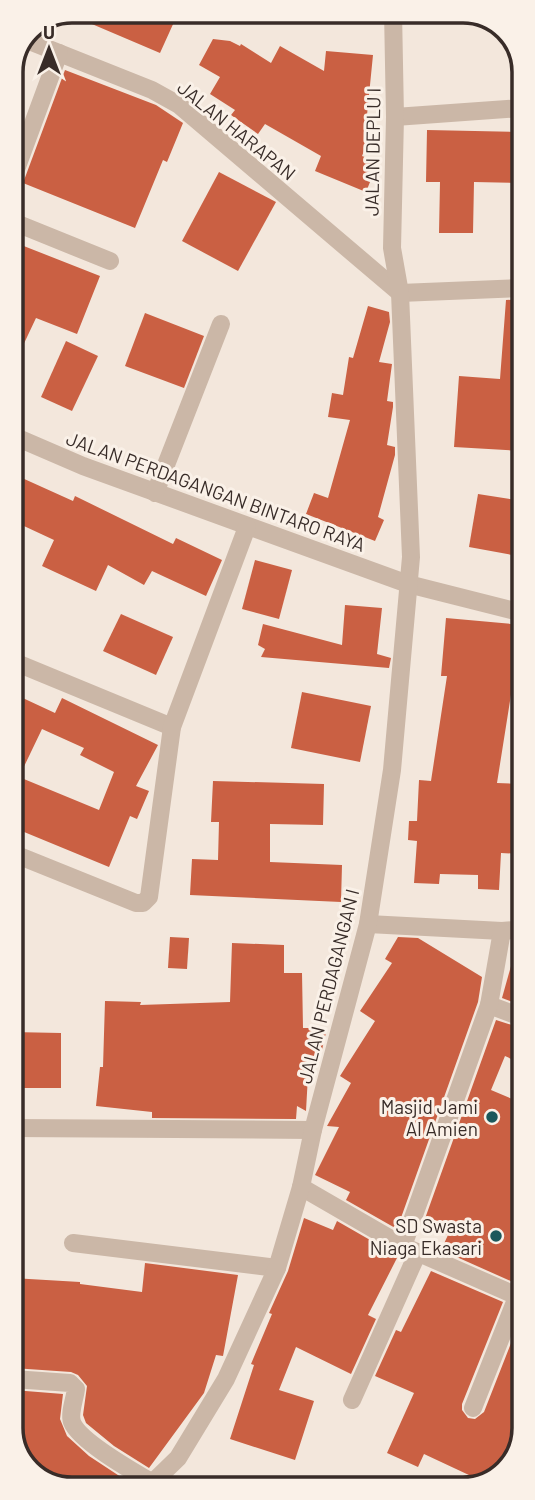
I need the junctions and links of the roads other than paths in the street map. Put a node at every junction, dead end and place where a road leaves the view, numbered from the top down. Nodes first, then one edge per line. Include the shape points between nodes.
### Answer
1 (393, 23) edge
2 (33, 42) edge
3 (59, 52) junction
4 (512, 109) edge
5 (395, 117) junction
6 (23, 150) edge
7 (23, 226) edge
8 (110, 261) dead end
9 (512, 288) edge
10 (400, 293) junction
11 (220, 324) dead end
12 (23, 440) edge
13 (155, 493) junction
14 (247, 527) junction
15 (408, 584) junction
16 (512, 609) edge
17 (23, 666) edge
18 (172, 727) junction
19 (23, 857) edge
20 (368, 924) junction
21 (512, 930) edge
22 (502, 931) junction
23 (489, 1005) junction
24 (512, 1014) edge
25 (23, 1128) edge
26 (313, 1130) junction
27 (301, 1187) junction
28 (73, 1243) dead end
29 (410, 1249) junction
30 (277, 1268) junction
31 (512, 1294) edge
32 (512, 1319) edge
33 (23, 1380) edge
34 (352, 1400) dead end
35 (473, 1408) dead end
36 (137, 1477) edge
37 (158, 1477) edge

1 - 5 street, JALAN DEPLU I
2 - 3 street, JALAN HARAPAN
3 - 6 street
3 - 10 street, JALAN HARAPAN via 179,105
4 - 5 street
5 - 10 street, JALAN DEPLU I via 392,248
7 - 8 street
9 - 10 street
10 - 15 street via 411,558
11 - 13 street
12 - 13 street, JALAN PERDAGANGAN BINTARO RAYA
13 - 14 street, JALAN PERDAGANGAN BINTARO RAYA
14 - 15 street, JALAN PERDAGANGAN BINTARO RAYA
14 - 18 street
15 - 16 street, JALAN PERDAGANGAN BINTARO RAYA
15 - 20 street, JALAN PERDAGANGAN I via 392,770
17 - 18 street
18 - 19 street via 146,900 136,903
20 - 22 street
20 - 26 street, JALAN PERDAGANGAN I
21 - 22 street
22 - 23 street
23 - 24 street
23 - 29 street
25 - 26 street
26 - 27 street, JALAN PERDAGANGAN I
27 - 29 street
27 - 30 street, JALAN PERDAGANGAN I
28 - 30 street
29 - 31 street
29 - 34 street
30 - 37 street, JALAN PERDAGANGAN I via 226,1379 178,1458
32 - 35 street
33 - 36 street via 74,1386 73,1424

